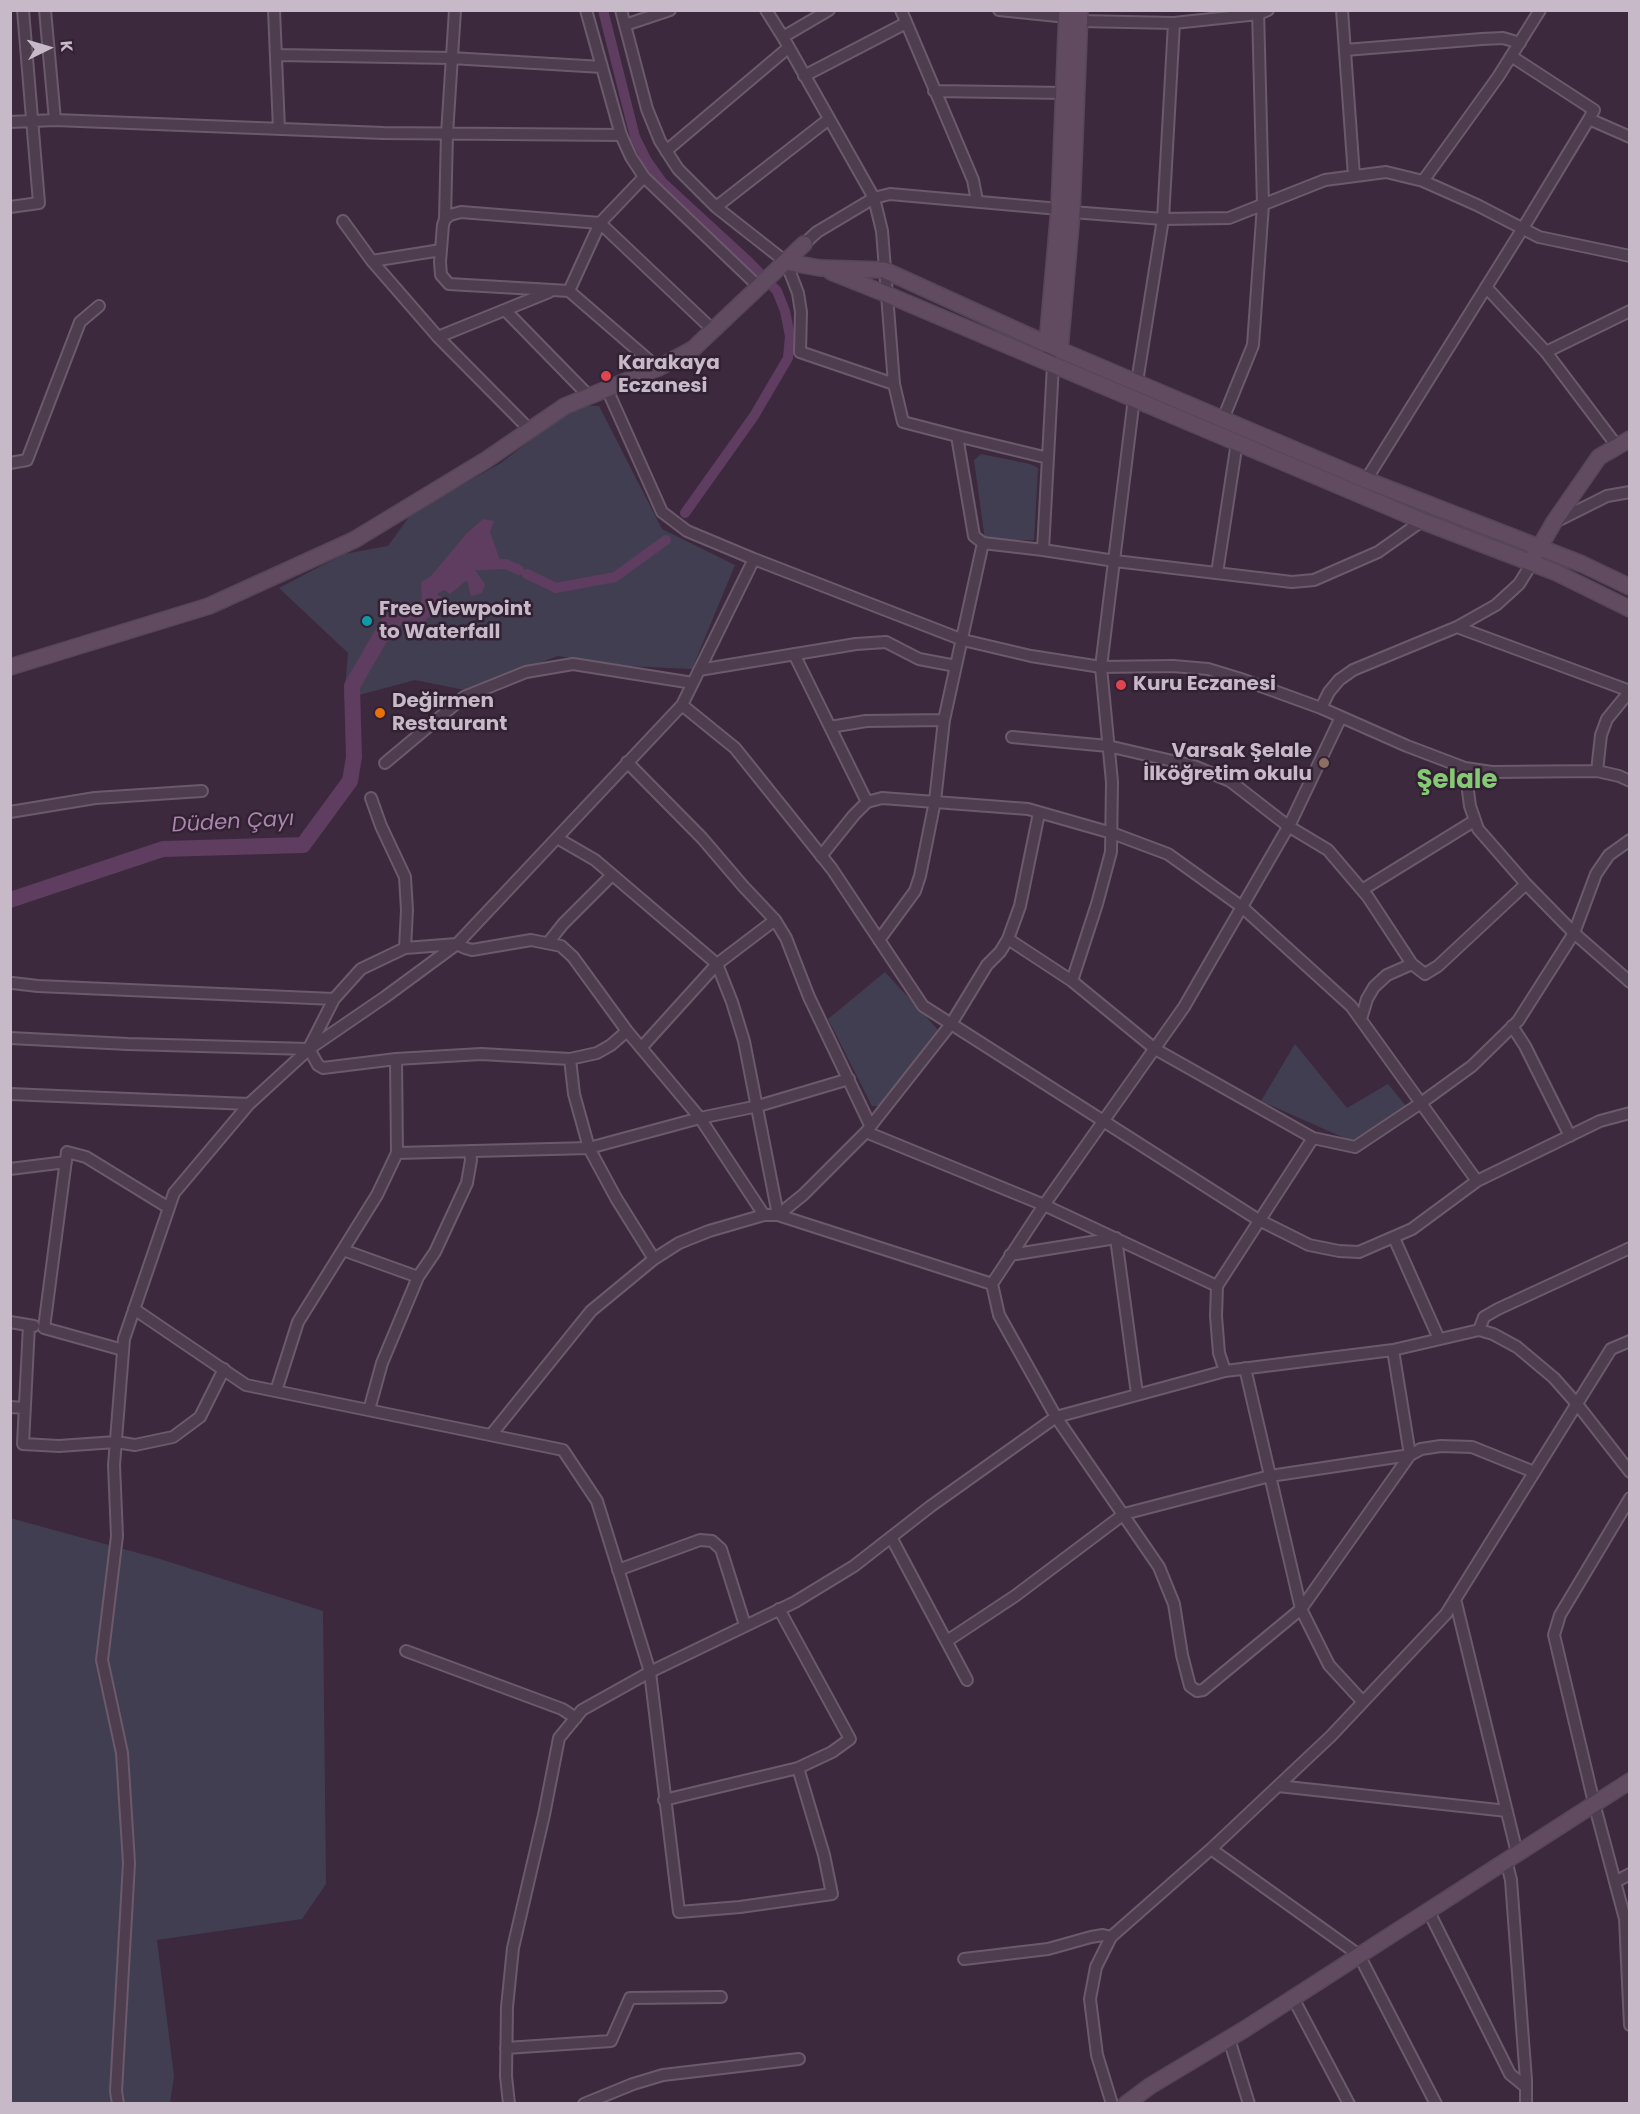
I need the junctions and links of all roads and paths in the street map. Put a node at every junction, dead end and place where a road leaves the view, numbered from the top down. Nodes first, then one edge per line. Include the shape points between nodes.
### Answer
1 (23, 10) edge
2 (45, 10) edge
3 (274, 10) edge
4 (455, 10) edge
5 (586, 10) edge
6 (621, 10) edge
7 (670, 10) edge
8 (766, 10) edge
9 (829, 10) edge
10 (901, 10) edge
11 (999, 10) edge
12 (1342, 10) edge
13 (1540, 10) edge
14 (1261, 12) edge
15 (1073, 15) edge
16 (906, 23) junction
17 (1174, 23) junction
18 (625, 26) junction
19 (786, 43) junction
20 (1520, 43) junction
21 (1345, 50) junction
22 (277, 55) junction
23 (1511, 56) junction
24 (451, 58) junction
25 (602, 67) junction
26 (804, 76) junction
27 (934, 91) junction
28 (1065, 93) junction
29 (829, 119) junction
30 (1589, 119) junction
31 (55, 120) junction
32 (32, 121) junction
33 (10, 122) edge
34 (279, 129) junction
35 (447, 134) junction
36 (621, 135) junction
37 (1629, 138) edge
38 (666, 150) junction
39 (1354, 176) junction
40 (644, 177) junction
41 (1423, 181) junction
42 (874, 198) junction
43 (977, 201) junction
44 (1263, 205) junction
45 (10, 207) edge
46 (716, 207) junction
47 (1066, 210) junction
48 (446, 219) junction
49 (1163, 219) junction
50 (343, 221) dead end
51 (600, 223) junction
52 (1523, 228) junction
53 (804, 244) joint
54 (441, 250) junction
55 (1629, 256) edge
56 (372, 261) junction
57 (782, 265) junction
58 (819, 268) junction
59 (884, 270) junction
60 (760, 284) junction
61 (1486, 287) junction
62 (554, 291) junction
63 (569, 291) junction
64 (885, 294) junction
65 (99, 306) dead end
66 (505, 310) junction
67 (1629, 311) edge
68 (714, 331) junction
69 (438, 337) junction
70 (1053, 347) junction
71 (1546, 352) junction
72 (1053, 364) junction
73 (658, 368) junction
74 (1137, 382) junction
75 (894, 384) junction
76 (607, 390) junction
77 (589, 396) junction
78 (1134, 398) junction
79 (1223, 419) junction
80 (530, 430) junction
81 (957, 436) junction
82 (1238, 442) junction
83 (1623, 442) edge
84 (1048, 458) junction
85 (10, 464) edge
86 (1366, 480) junction
87 (1629, 492) edge
88 (1422, 521) junction
89 (1554, 522) junction
90 (983, 543) junction
91 (1538, 547) junction
92 (1043, 550) junction
93 (754, 559) junction
94 (1115, 561) junction
95 (1532, 563) junction
96 (1217, 573) junction
97 (1629, 587) edge
98 (1629, 609) edge
99 (1457, 627) junction
100 (963, 640) junction
101 (794, 654) junction
102 (956, 666) junction
103 (10, 667) edge
104 (1101, 667) junction
105 (699, 670) junction
106 (693, 683) junction
107 (1629, 691) edge
108 (682, 705) junction
109 (1321, 708) junction
110 (1341, 717) junction
111 (944, 720) junction
112 (830, 727) junction
113 (1012, 737) dead end
114 (1108, 746) junction
115 (627, 762) junction
116 (385, 763) dead end
117 (1465, 768) junction
118 (1597, 771) junction
119 (1629, 781) edge
120 (202, 791) dead end
121 (371, 798) dead end
122 (935, 801) junction
123 (867, 802) junction
124 (10, 812) edge
125 (1039, 813) junction
126 (1474, 821) junction
127 (1288, 826) junction
128 (1112, 833) junction
129 (557, 837) junction
130 (1629, 840) edge
131 (821, 856) junction
132 (612, 874) junction
133 (1526, 884) junction
134 (1362, 890) junction
135 (1242, 907) junction
136 (775, 920) junction
137 (1574, 933) junction
138 (1008, 939) junction
139 (879, 940) junction
140 (548, 943) junction
141 (457, 944) junction
142 (405, 948) junction
143 (717, 964) junction
144 (1412, 964) junction
145 (1072, 981) junction
146 (1629, 982) edge
147 (12, 983) dead end
148 (334, 999) junction
149 (1360, 1019) junction
150 (951, 1024) junction
151 (1512, 1026) junction
152 (627, 1031) junction
153 (10, 1038) edge
154 (641, 1048) junction
155 (1155, 1048) junction
156 (309, 1049) junction
157 (396, 1059) junction
158 (570, 1059) junction
159 (849, 1079) junction
160 (10, 1094) edge
161 (1421, 1103) junction
162 (249, 1104) junction
163 (758, 1106) junction
164 (1629, 1113) edge
165 (700, 1118) junction
166 (1104, 1121) junction
167 (868, 1128) junction
168 (1570, 1136) junction
169 (1313, 1138) junction
170 (589, 1148) junction
171 (470, 1151) junction
172 (397, 1152) junction
173 (66, 1161) junction
174 (10, 1169) edge
175 (1477, 1181) junction
176 (1044, 1204) junction
177 (169, 1208) junction
178 (764, 1215) junction
179 (778, 1215) junction
180 (1259, 1220) junction
181 (1116, 1238) junction
182 (1394, 1238) junction
183 (1629, 1248) edge
184 (344, 1250) junction
185 (1010, 1255) junction
186 (654, 1259) junction
187 (418, 1277) junction
188 (992, 1284) junction
189 (1217, 1286) junction
190 (134, 1309) junction
191 (10, 1322) edge
192 (29, 1325) junction
193 (44, 1328) junction
194 (1479, 1330) junction
195 (1439, 1339) junction
196 (1629, 1341) edge
197 (123, 1350) junction
198 (1393, 1350) junction
199 (1245, 1368) junction
200 (224, 1369) junction
201 (1225, 1371) junction
202 (276, 1391) junction
203 (1137, 1394) junction
204 (1577, 1404) junction
205 (10, 1407) edge
206 (25, 1408) junction
207 (369, 1410) junction
208 (1056, 1418) junction
209 (490, 1435) junction
210 (116, 1442) junction
211 (1410, 1455) junction
212 (1534, 1472) junction
213 (1629, 1472) edge
214 (1270, 1476) junction
215 (1629, 1498) edge
216 (1124, 1514) junction
217 (891, 1537) junction
218 (618, 1570) junction
219 (1455, 1599) junction
220 (1301, 1608) junction
221 (779, 1609) junction
222 (745, 1625) junction
223 (947, 1641) junction
224 (406, 1650) dead end
225 (650, 1672) junction
226 (967, 1680) dead end
227 (1363, 1702) junction
228 (576, 1718) junction
229 (798, 1768) junction
230 (1629, 1781) edge
231 (1278, 1786) junction
232 (664, 1800) junction
233 (1594, 1803) junction
234 (1506, 1811) junction
235 (1211, 1849) junction
236 (1511, 1856) junction
237 (1629, 1874) edge
238 (1615, 1882) junction
239 (1428, 1910) junction
240 (1112, 1937) junction
241 (1359, 1955) junction
242 (964, 1959) dead end
243 (721, 1997) dead end
244 (1293, 1998) junction
245 (1629, 2025) edge
246 (1229, 2038) junction
247 (506, 2048) junction
248 (799, 2059) dead end
249 (1526, 2087) junction
250 (118, 2103) edge
251 (509, 2103) edge
252 (584, 2103) edge
253 (1112, 2103) edge
254 (1126, 2103) edge
255 (1249, 2103) edge
256 (1349, 2103) edge
257 (1436, 2103) edge
258 (1526, 2103) edge

1 - 32 street
2 - 31 street
3 - 22 street
4 - 24 street
5 - 25 street
6 - 18 street
7 - 18 street
8 - 19 street
9 - 19 street
10 - 16 street
11 - 15 street
12 - 21 street
13 - 20 street
14 - 17 street
14 - 44 street
15 - 17 street
15 - 28 street
15 - 47 street
16 - 26 street
16 - 27 street
17 - 49 street
18 - 38 street via 647,109
19 - 26 street
19 - 38 street
20 - 21 street via 1503,38
20 - 23 street
21 - 39 street
22 - 24 street
22 - 34 street
23 - 30 street via 1594,110
23 - 41 street
24 - 25 street
24 - 35 street
25 - 36 street
26 - 29 street
27 - 28 street
27 - 43 street via 973,180
28 - 47 street
29 - 42 street
29 - 46 street
30 - 37 street
30 - 52 street
31 - 32 street
31 - 34 street
32 - 33 street
32 - 45 street via 39,203
34 - 35 street
35 - 36 street
35 - 48 street
36 - 40 street
38 - 46 street via 678,169
39 - 41 street via 1386,172
39 - 44 street via 1325,180
40 - 51 street
40 - 60 street
41 - 52 street
42 - 43 street via 890,194
42 - 53 street
42 - 59 street via 882,231
43 - 47 street
44 - 49 street via 1229,218
44 - 79 street via 1253,345
46 - 57 street
47 - 49 street
47 - 70 street
48 - 51 street via 461,212
48 - 54 street
49 - 74 street
50 - 56 street
51 - 63 street
51 - 68 street
52 - 55 street via 1539,237
52 - 61 street
53 - 57 street
54 - 56 street
54 - 62 street via 441,275 449,284
56 - 69 street
57 - 58 street
57 - 60 street
57 - 75 street via 798,293 800,352
58 - 59 street
58 - 64 street
59 - 64 street
59 - 70 street
60 - 68 street
61 - 71 street
61 - 86 street
62 - 63 street
62 - 66 street
63 - 73 street
64 - 72 street
64 - 75 street
65 - 85 street via 80,322 27,460
66 - 69 street
66 - 77 street
67 - 71 street
68 - 73 street via 693,350
69 - 80 street
70 - 72 street
70 - 74 street
71 - 83 street
72 - 78 street
72 - 84 street
73 - 76 street
74 - 79 street
75 - 81 street via 903,422
76 - 77 street
76 - 93 street via 662,512 687,531
77 - 80 street via 565,406
78 - 82 street
78 - 94 street
79 - 86 street
80 - 103 street via 354,540 210,606
81 - 84 street
81 - 90 street via 974,536
82 - 88 street
82 - 96 street
83 - 89 street via 1599,457
84 - 92 street
86 - 91 street
87 - 89 street via 1607,496
88 - 95 street
88 - 96 street via 1378,552 1314,580 1292,582
89 - 91 street
90 - 92 street
90 - 100 street
91 - 95 street
91 - 97 street
92 - 94 street
93 - 100 street
93 - 105 street
94 - 96 street
94 - 104 street
95 - 98 street
95 - 99 street via 1519,584 1496,605
99 - 107 street
99 - 109 street via 1353,670 1339,680
100 - 102 street
100 - 104 street
101 - 102 street via 886,642 919,659
101 - 105 street
101 - 112 street
102 - 111 street
104 - 109 street via 1208,669
104 - 114 street
105 - 106 street
106 - 108 street
106 - 116 street via 573,664 526,672 464,697
107 - 118 street via 1607,718
108 - 115 street
108 - 131 street via 735,748
109 - 110 street
110 - 117 street
110 - 127 street
111 - 112 street via 866,721
111 - 122 street
112 - 123 street
113 - 114 street
114 - 127 street via 1194,766 1230,781
114 - 128 street
115 - 129 street
115 - 136 street
117 - 118 street via 1492,772
117 - 126 street
118 - 119 street
120 - 124 street via 95,798
121 - 142 street via 405,877
122 - 123 street via 882,798
122 - 125 street
122 - 139 street via 915,891
123 - 131 street
125 - 128 street
125 - 138 street via 1020,906
126 - 133 street
126 - 134 street
127 - 134 street via 1328,850
127 - 135 street
128 - 135 street via 1168,854
128 - 145 street via 1112,852
129 - 132 street
129 - 141 street
130 - 137 street via 1609,855 1596,874
131 - 139 street
132 - 140 street
132 - 143 street
133 - 137 street
133 - 144 street via 1438,966 1425,974
134 - 144 street
135 - 149 street via 1351,1006
135 - 155 street via 1184,1007
136 - 143 street
136 - 159 street
137 - 146 street
137 - 151 street
138 - 145 street
138 - 150 street
139 - 150 street via 923,1006
140 - 141 street via 531,940 472,950
140 - 152 street via 561,946 573,957
141 - 142 street
141 - 156 street
142 - 148 street via 361,969
143 - 154 street
143 - 163 street via 744,1041
144 - 149 street via 1387,975 1374,987
145 - 155 street
147 - 148 street
148 - 156 street
149 - 161 street
150 - 166 street
150 - 167 street
151 - 161 street via 1472,1066
151 - 168 street
152 - 154 street
152 - 158 street via 597,1053
153 - 156 street
154 - 165 street
155 - 166 street
155 - 169 street
156 - 157 street via 323,1068
156 - 162 street
157 - 158 street via 481,1054
157 - 172 street
158 - 170 street via 574,1094
159 - 163 street
159 - 167 street
160 - 162 street
161 - 169 street via 1355,1147
161 - 175 street
162 - 177 street via 174,1193
163 - 165 street
163 - 179 street
164 - 168 street via 1600,1121
165 - 170 street
165 - 178 street
166 - 176 street
166 - 180 street
167 - 176 street
167 - 179 street
168 - 175 street
169 - 180 street
170 - 171 street
170 - 186 street
171 - 172 street
171 - 187 street via 467,1184 435,1252
172 - 184 street
173 - 174 street
173 - 177 street via 67,1152 86,1157
173 - 193 street
175 - 182 street
176 - 181 street
176 - 185 street
177 - 190 street
178 - 179 street
178 - 186 street via 709,1231
179 - 188 street
180 - 182 street via 1310,1245 1339,1251 1359,1252
180 - 189 street
181 - 185 street
181 - 189 street
181 - 203 street
182 - 195 street
183 - 194 street via 1498,1309 1484,1317
184 - 187 street
184 - 202 street via 298,1322
185 - 188 street
186 - 209 street via 591,1311
187 - 207 street via 382,1363
188 - 208 street via 999,1315
189 - 201 street via 1216,1326
190 - 197 street
190 - 200 street
191 - 192 street
192 - 193 street
192 - 206 street
193 - 197 street
194 - 195 street
194 - 204 street via 1517,1347 1554,1378
195 - 198 street
196 - 204 street via 1611,1349
197 - 210 street
198 - 199 street
198 - 211 street
199 - 201 street
199 - 214 street
200 - 202 street via 246,1385
200 - 210 street via 200,1417 172,1437 135,1445
201 - 203 street
202 - 207 street
203 - 208 street
204 - 212 street
204 - 213 street
205 - 206 street
206 - 210 street via 23,1444
207 - 209 street
208 - 216 street
208 - 217 street
209 - 218 street via 563,1450 597,1501
210 - 250 street via 117,1536 102,1660 122,1753 129,1863
211 - 212 street via 1441,1446 1472,1447
211 - 214 street
211 - 220 street
212 - 219 street
214 - 216 street
214 - 220 street
215 - 233 street via 1560,1615 1554,1635
216 - 220 street via 1159,1567 1174,1604 1190,1686 1197,1691
216 - 223 street via 1015,1596
217 - 221 street via 854,1566
217 - 223 street
218 - 222 street via 699,1540 712,1541 721,1549
218 - 225 street
219 - 227 street via 1446,1614
219 - 234 street
220 - 227 street via 1329,1665
221 - 222 street
221 - 229 street via 850,1738 832,1752
222 - 225 street
223 - 226 street
224 - 228 street
225 - 228 street via 582,1710
225 - 232 street
227 - 231 street
228 - 247 street via 559,1738 513,1948
229 - 232 street
229 - 232 street via 832,1894 679,1912
230 - 233 street
231 - 234 street
231 - 235 street
233 - 236 street
233 - 238 street
234 - 236 street
235 - 240 street
235 - 241 street
236 - 239 street
236 - 249 street
237 - 238 street
238 - 245 street via 1625,1919
239 - 241 street
239 - 249 street via 1510,2074
240 - 242 street via 1103,1935 1048,1949
240 - 253 street via 1096,1967 1090,1999 1097,2055
241 - 244 street
241 - 257 street
243 - 247 street via 630,1998 610,2041
244 - 246 street
244 - 256 street
246 - 254 street
246 - 255 street
247 - 251 street
248 - 252 street via 663,2075
249 - 258 street

